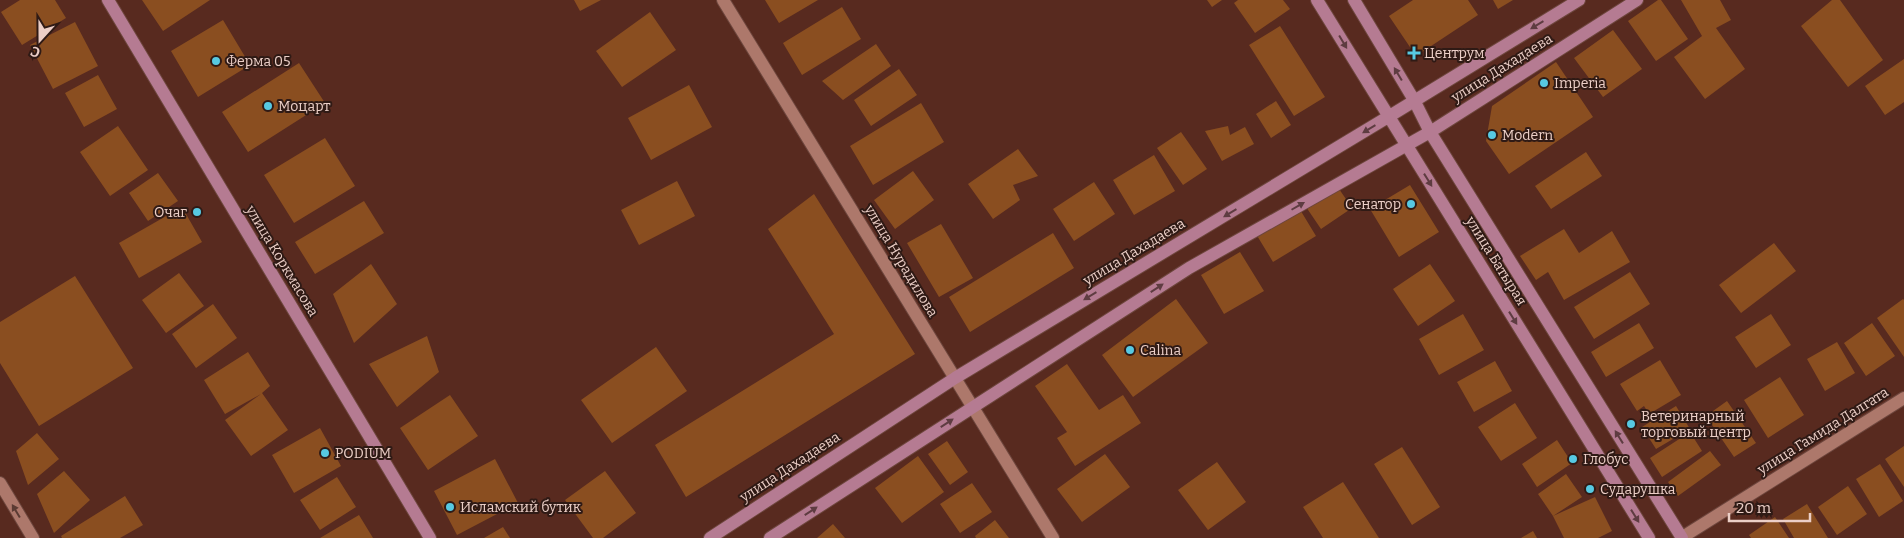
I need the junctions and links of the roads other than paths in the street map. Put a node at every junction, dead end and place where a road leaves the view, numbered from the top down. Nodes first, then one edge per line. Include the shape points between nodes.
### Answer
1 (108, 0) edge
2 (724, 0) edge
3 (1317, 0) edge
4 (1354, 0) edge
5 (1579, 0) edge
6 (1636, 0) edge
7 (1414, 100) junction
8 (1388, 117) junction
9 (1430, 132) junction
10 (955, 378) junction
11 (1904, 398) edge
12 (973, 406) junction
13 (0, 483) edge
14 (33, 538) edge
15 (430, 538) edge
16 (710, 538) edge
17 (770, 538) edge
18 (1053, 538) edge
19 (1648, 538) edge
20 (1682, 538) edge

1 - 15 main road, улица Коркмасова
2 - 10 street, улица Нурадилова
3 -> 8 main road, улица Батырая
7 -> 4 main road, улица Батырая
5 -> 7 main road, улица Дахадаева
6 - 9 main road, улица Дахадаева
7 - 8 main road, улица Дахадаева
7 - 9 main road, улица Батырая
8 -> 10 main road, улица Дахадаева
8 -> 19 main road, улица Батырая
12 -> 9 main road, улица Дахадаева via 1189,268
20 -> 9 main road, улица Батырая
10 - 12 street, улица Нурадилова
10 - 16 main road, улица Дахадаева
11 - 20 street, улица Гамида Далгата
17 -> 12 main road, улица Дахадаева
12 - 18 street, улица Нурадилова
14 -> 13 street

